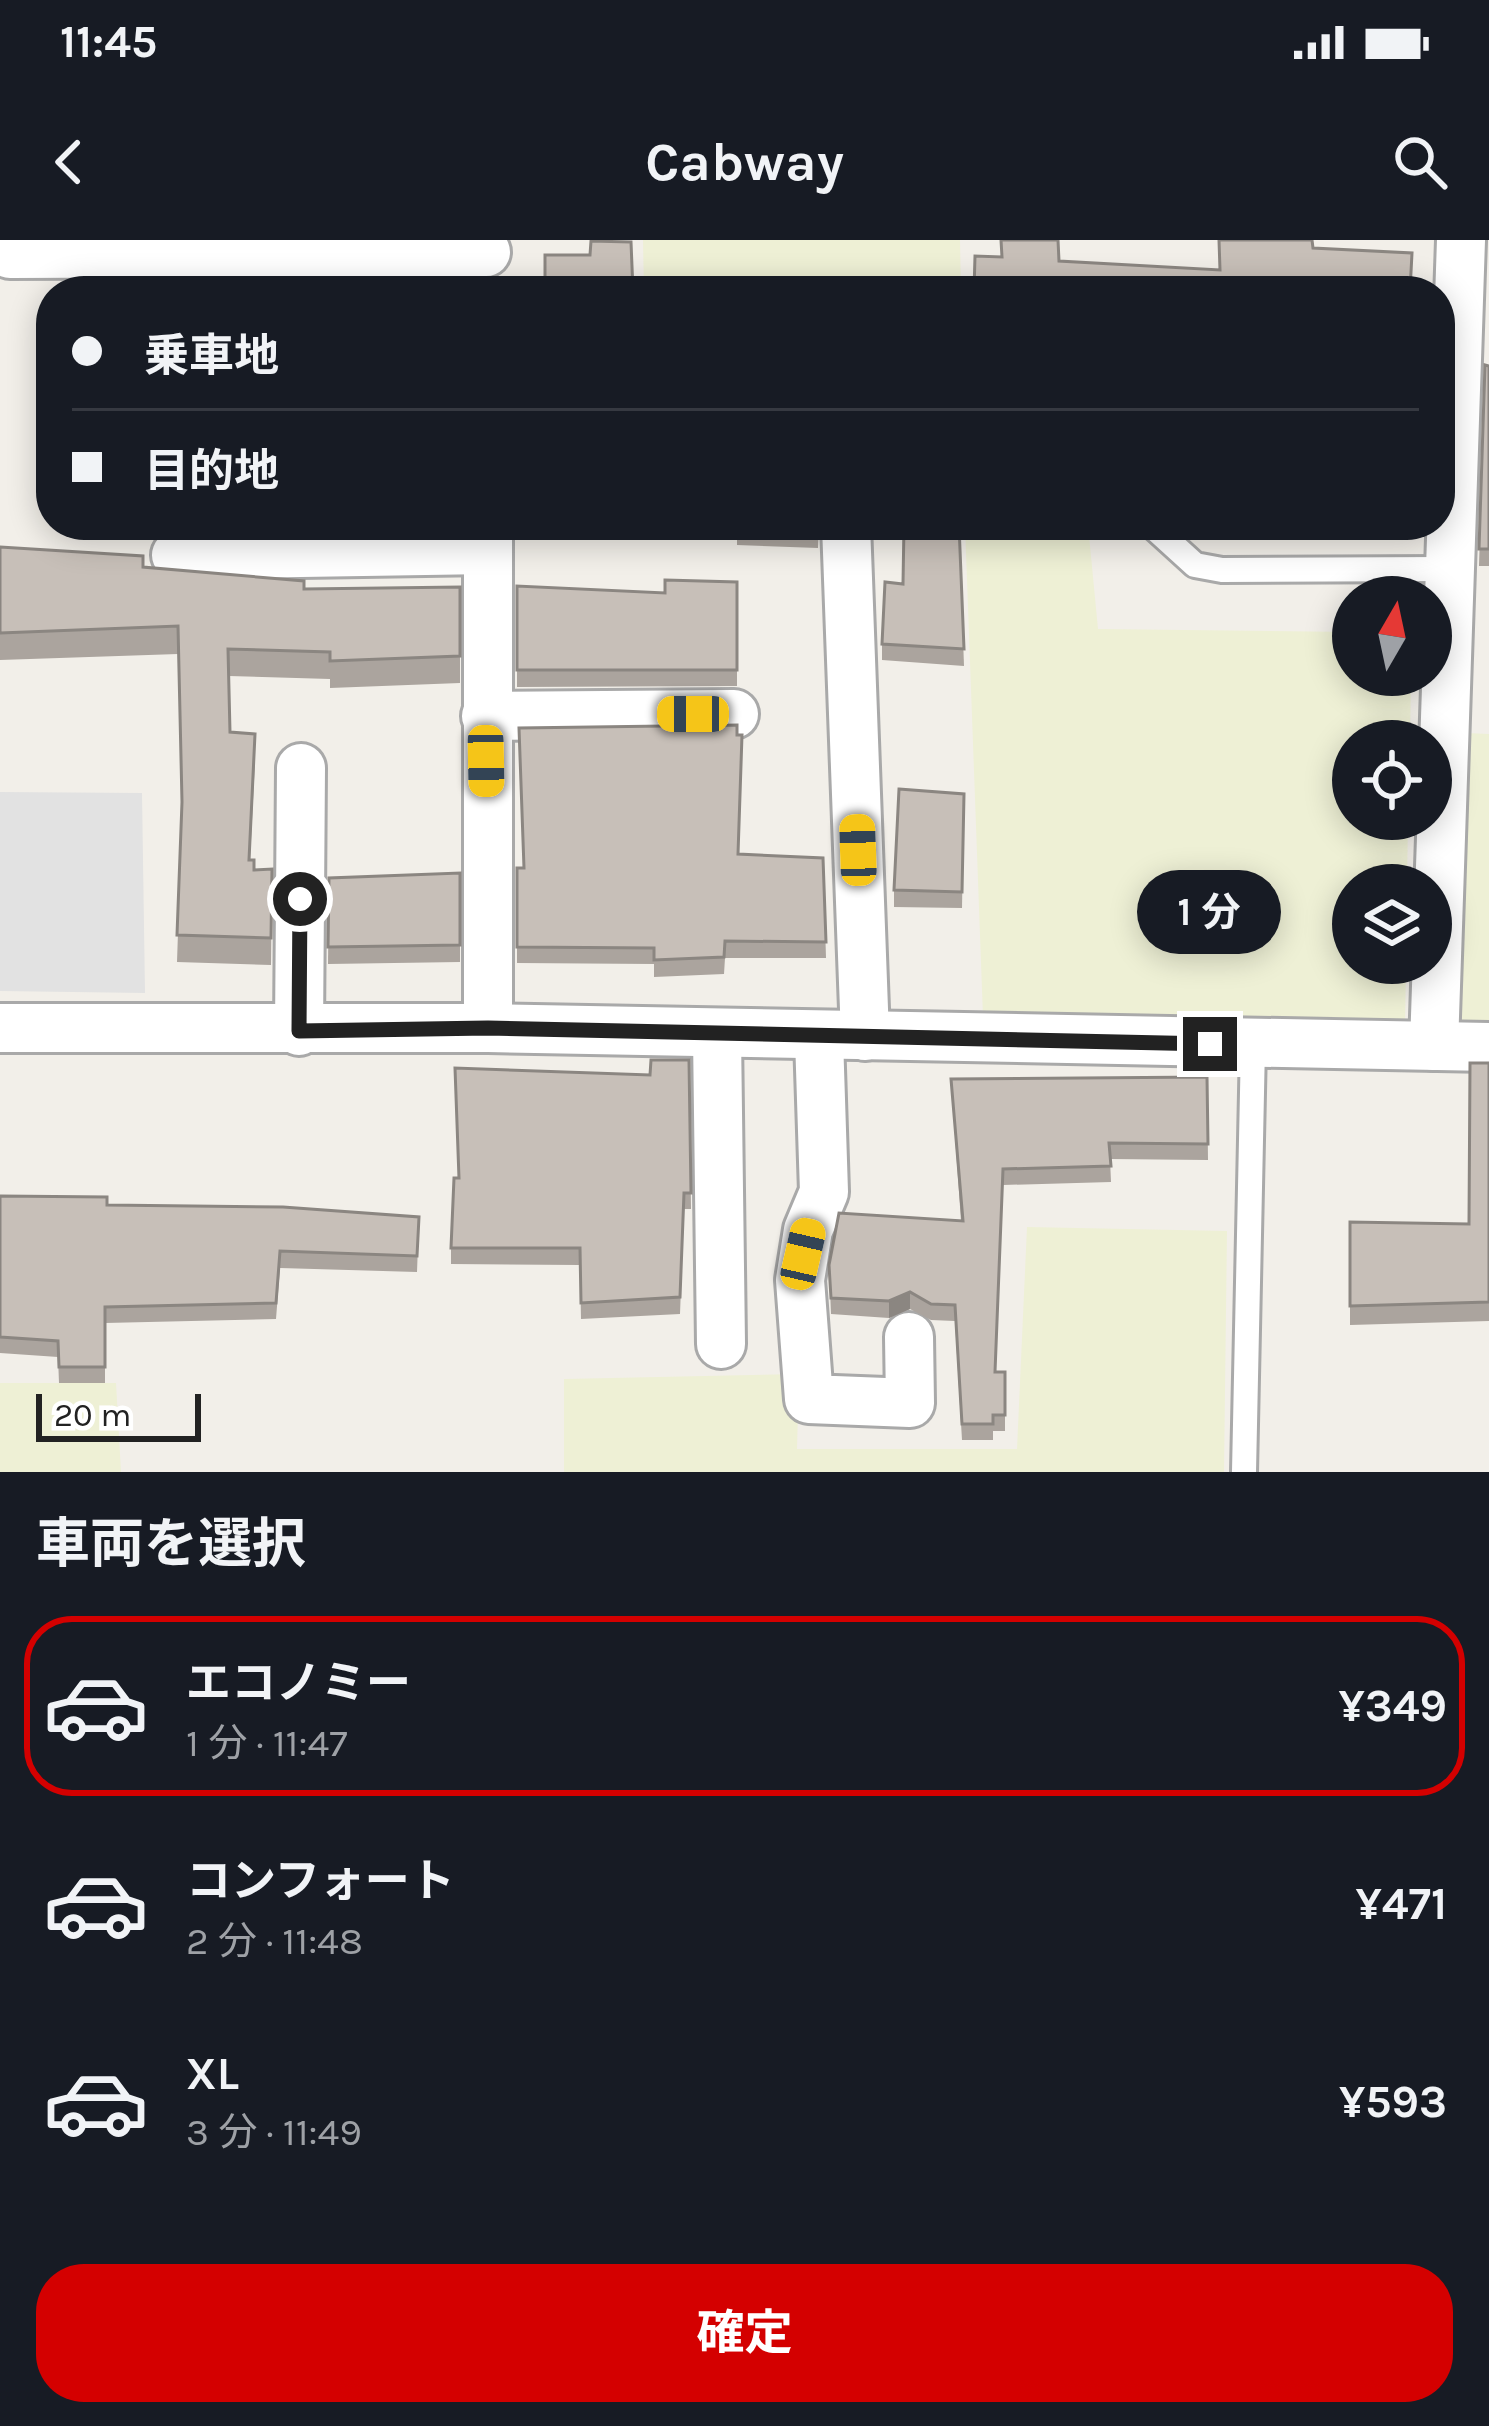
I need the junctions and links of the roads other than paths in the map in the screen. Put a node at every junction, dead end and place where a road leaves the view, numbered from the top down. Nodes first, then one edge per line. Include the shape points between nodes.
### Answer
1 (1460, 240) edge
2 (10, 254) dead end
3 (486, 261) edge
4 (1473, 339) edge
5 (1455, 498) edge
6 (436, 540) edge
7 (488, 540) edge
8 (846, 540) edge
9 (1168, 540) edge
10 (1450, 540) edge
11 (176, 555) dead end
12 (1447, 569) junction
13 (734, 714) dead end
14 (486, 716) junction
15 (301, 768) dead end
16 (0, 1028) edge
17 (488, 1028) junction
18 (299, 1031) junction
19 (717, 1035) junction
20 (842, 1037) junction
21 (1253, 1045) junction
22 (1434, 1046) junction
23 (1489, 1047) edge
24 (909, 1337) dead end
25 (722, 1344) dead end
26 (1244, 1472) edge

1 - 4 street
2 - 3 street
4 - 5 street
6 - 11 street
7 - 14 street
8 - 20 street
9 - 12 lane via 1195,565 1222,570
10 - 12 street
12 - 22 street
13 - 14 street
14 - 17 street
15 - 18 street
16 - 18 street
17 - 18 street
17 - 19 street
19 - 20 street
19 - 25 street
20 - 21 street
20 - 24 street via 824,1192 800,1280 809,1399 910,1403
21 - 22 street
21 - 26 lane
22 - 23 street

